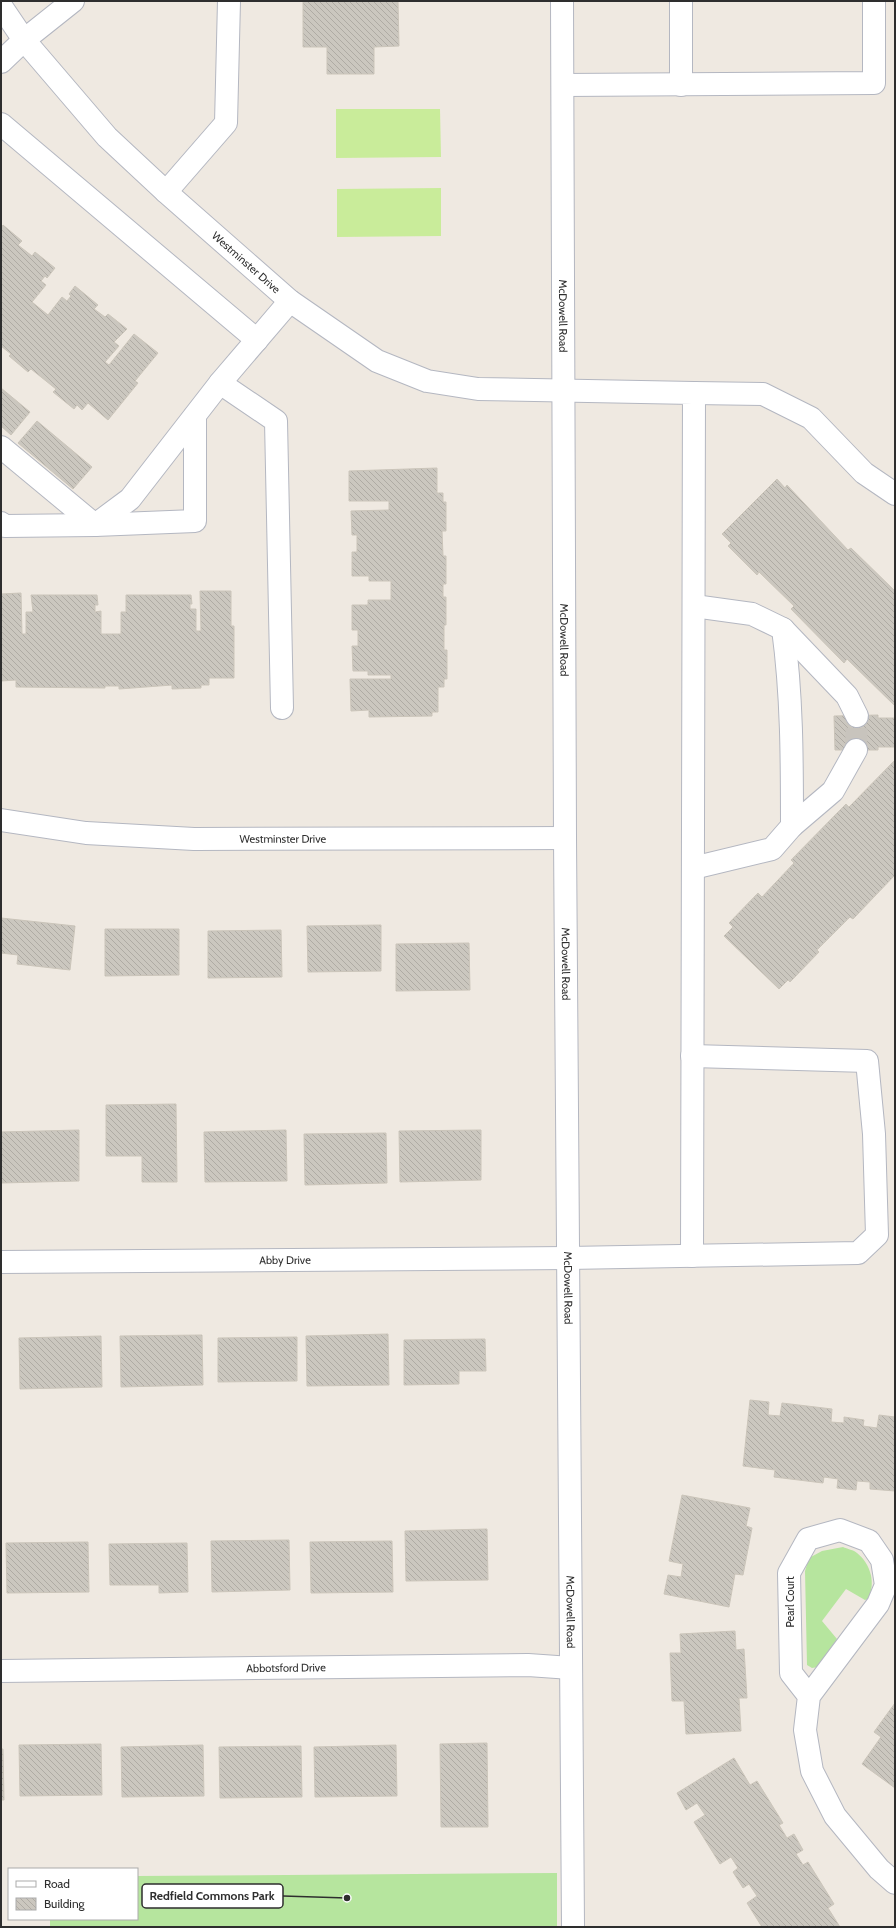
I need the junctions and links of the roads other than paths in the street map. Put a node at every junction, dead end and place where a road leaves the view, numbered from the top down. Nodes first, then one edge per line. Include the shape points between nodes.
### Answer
1 (73, 1) edge
2 (229, 1) edge
3 (562, 1) edge
4 (680, 1) edge
5 (874, 1) edge
6 (1, 6) edge
7 (24, 40) junction
8 (1, 62) edge
9 (681, 84) junction
10 (563, 85) junction
11 (1, 124) edge
12 (166, 192) junction
13 (290, 301) junction
14 (257, 340) junction
15 (220, 383) junction
16 (564, 390) junction
17 (694, 393) junction
18 (195, 416) junction
19 (1, 447) edge
20 (895, 494) edge
21 (1, 523) edge
22 (95, 525) junction
23 (694, 606) junction
24 (784, 629) junction
25 (282, 708) dead end
26 (857, 716) tunnel mouth
27 (856, 750) tunnel mouth
28 (1, 820) edge
29 (792, 826) junction
30 (565, 838) junction
31 (693, 868) junction
32 (692, 1056) junction
33 (692, 1256) junction
34 (568, 1258) junction
35 (1, 1262) edge
36 (571, 1668) junction
37 (1, 1671) edge
38 (809, 1696) junction
39 (895, 1883) edge
40 (573, 1927) edge

1 - 7 street
2 - 12 street via 226,123
3 - 10 street, McDowell Road
4 - 9 street
5 - 9 street via 874,83
6 - 7 street, Westminster Drive
7 - 8 street
7 - 12 street, Westminster Drive via 107,137
9 - 10 street
10 - 16 street, McDowell Road
11 - 14 street
12 - 13 street, Westminster Drive
13 - 14 street
13 - 16 street, Westminster Drive via 377,361 427,381 478,389
14 - 15 street
15 - 18 street
15 - 25 street via 276,421
16 - 17 street, Westminster Drive
16 - 30 street, McDowell Road
17 - 20 street, Westminster Drive via 762,394 811,418 864,473
17 - 23 street
18 - 22 street via 130,499
18 - 22 street via 195,521
19 - 22 street
21 - 22 street via 5,526
23 - 24 street via 752,614
23 - 31 street
24 - 26 street via 847,696
24 - 29 street via 790,678
27 - 29 street via 833,791
28 - 30 street, Westminster Drive via 86,833 194,839
29 - 31 street via 772,849
30 - 34 street, McDowell Road
31 - 32 street
32 - 33 street
32 - 33 street, Abby Drive via 867,1062 874,1134 877,1234 858,1253
33 - 34 street, Abby Drive
34 - 35 street, Abby Drive
34 - 36 street, McDowell Road
36 - 37 street, Abbotsford Drive via 528,1665
36 - 40 street, McDowell Road
38 - 38 street, Pearl Court via 791,1673 789,1573 808,1539 840,1530 869,1541 882,1560 886,1585 878,1604
38 - 39 street via 805,1730 812,1771 835,1816 879,1869

